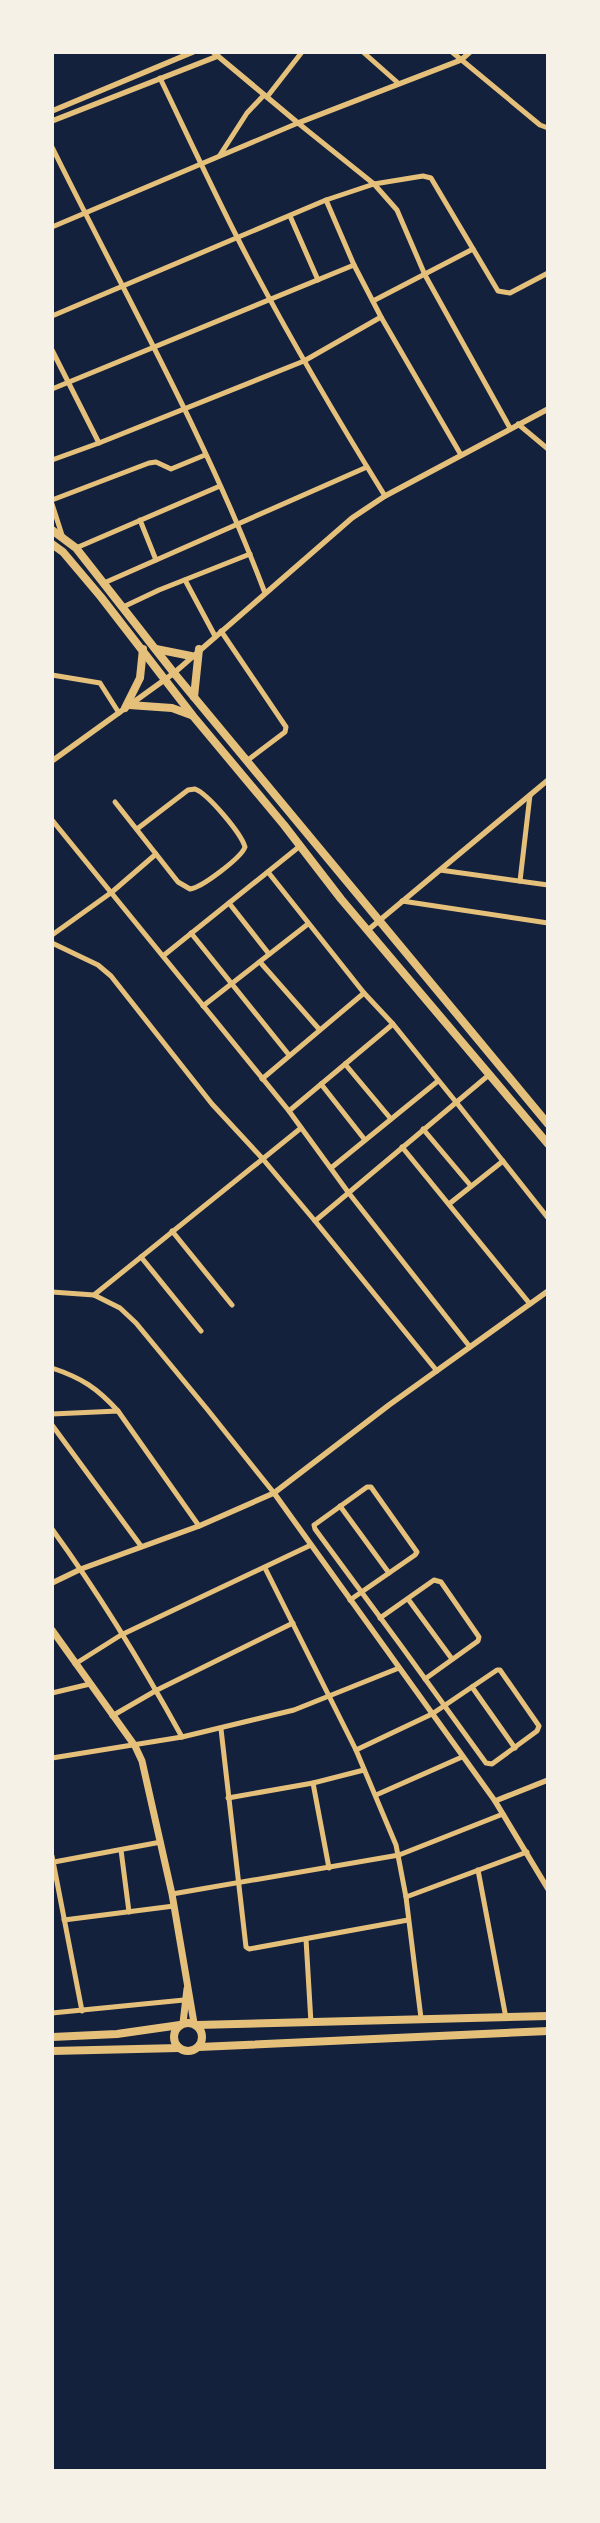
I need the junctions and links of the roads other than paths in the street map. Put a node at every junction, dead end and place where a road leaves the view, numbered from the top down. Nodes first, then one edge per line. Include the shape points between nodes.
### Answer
1 (193, 52) edge
2 (302, 52) edge
3 (363, 52) edge
4 (452, 52) edge
5 (470, 52) edge
6 (215, 54) edge
7 (461, 60) junction
8 (160, 78) junction
9 (398, 82) junction
10 (265, 96) junction
11 (52, 112) edge
12 (52, 121) edge
13 (298, 123) junction
14 (548, 128) edge
15 (52, 147) edge
16 (220, 156) junction
17 (202, 164) junction
18 (374, 184) junction
19 (326, 200) junction
20 (85, 213) junction
21 (290, 216) junction
22 (52, 227) edge
23 (237, 238) junction
24 (472, 249) junction
25 (354, 265) junction
26 (548, 273) edge
27 (425, 275) junction
28 (318, 280) junction
29 (124, 285) junction
30 (270, 300) junction
31 (373, 301) junction
32 (52, 316) edge
33 (382, 317) junction
34 (153, 346) junction
35 (52, 350) edge
36 (304, 361) junction
37 (70, 382) junction
38 (52, 389) edge
39 (548, 409) edge
40 (184, 410) junction
41 (518, 424) junction
42 (510, 428) junction
43 (99, 443) junction
44 (548, 449) edge
45 (205, 455) junction
46 (461, 456) junction
47 (52, 460) edge
48 (366, 467) junction
49 (220, 486) junction
50 (385, 496) junction
51 (52, 500) edge
52 (52, 504) edge
53 (140, 520) junction
54 (238, 524) junction
55 (52, 530) edge
56 (62, 535) junction
57 (52, 544) edge
58 (76, 548) junction
59 (250, 554) junction
60 (156, 560) junction
61 (186, 580) junction
62 (104, 583) junction
63 (265, 593) junction
64 (123, 607) junction
65 (218, 634) junction
66 (143, 649) junction
67 (156, 649) junction
68 (199, 649) junction
69 (191, 656) junction
70 (174, 673) junction
71 (52, 675) edge
72 (165, 680) junction
73 (194, 697) junction
74 (125, 709) junction
75 (193, 716) junction
76 (248, 760) junction
77 (52, 761) edge
78 (548, 780) edge
79 (530, 795) junction
80 (115, 802) dead end
81 (52, 820) edge
82 (137, 829) junction
83 (300, 846) junction
84 (156, 854) junction
85 (440, 870) junction
86 (268, 872) junction
87 (520, 881) junction
88 (548, 885) edge
89 (112, 892) junction
90 (402, 901) junction
91 (229, 903) junction
92 (380, 920) junction
93 (548, 923) edge
94 (308, 924) junction
95 (368, 930) junction
96 (191, 933) junction
97 (52, 935) edge
98 (52, 943) edge
99 (269, 954) junction
100 (163, 956) junction
101 (260, 962) junction
102 (232, 985) junction
103 (364, 993) junction
104 (203, 1006) junction
105 (393, 1024) junction
106 (319, 1029) junction
107 (289, 1055) junction
108 (345, 1064) junction
109 (490, 1074) junction
110 (262, 1080) junction
111 (438, 1081) junction
112 (321, 1084) junction
113 (456, 1102) junction
114 (289, 1111) junction
115 (391, 1119) junction
116 (548, 1124) edge
117 (301, 1128) junction
118 (423, 1129) junction
119 (365, 1140) junction
120 (548, 1144) edge
121 (402, 1147) junction
122 (262, 1158) junction
123 (503, 1161) junction
124 (331, 1168) junction
125 (471, 1186) junction
126 (348, 1192) junction
127 (449, 1204) junction
128 (548, 1218) edge
129 (315, 1221) junction
130 (172, 1231) junction
131 (141, 1256) junction
132 (548, 1291) edge
133 (52, 1292) edge
134 (94, 1295) junction
135 (530, 1304) junction
136 (232, 1305) dead end
137 (201, 1331) dead end
138 (470, 1347) junction
139 (52, 1368) edge
140 (437, 1371) junction
141 (118, 1411) junction
142 (52, 1414) edge
143 (52, 1425) edge
144 (274, 1493) junction
145 (340, 1506) junction
146 (199, 1526) junction
147 (52, 1529) edge
148 (311, 1545) junction
149 (141, 1546) junction
150 (265, 1568) junction
151 (81, 1569) junction
152 (388, 1573) junction
153 (52, 1582) edge
154 (362, 1592) junction
155 (408, 1599) junction
156 (350, 1600) junction
157 (380, 1618) junction
158 (293, 1623) junction
159 (52, 1630) edge
160 (121, 1635) junction
161 (452, 1660) junction
162 (75, 1664) junction
163 (399, 1668) junction
164 (425, 1679) junction
165 (90, 1684) junction
166 (472, 1687) junction
167 (157, 1690) junction
168 (52, 1693) edge
169 (329, 1698) junction
170 (445, 1706) junction
171 (432, 1714) junction
172 (112, 1716) junction
173 (221, 1729) junction
174 (182, 1737) junction
175 (135, 1746) junction
176 (515, 1748) junction
177 (356, 1750) junction
178 (462, 1757) junction
179 (52, 1758) edge
180 (364, 1770) junction
181 (548, 1780) edge
182 (313, 1783) junction
183 (376, 1795) junction
184 (228, 1798) junction
185 (495, 1801) junction
186 (503, 1814) junction
187 (161, 1842) junction
188 (121, 1850) junction
189 (526, 1852) junction
190 (399, 1855) junction
191 (52, 1856) edge
192 (54, 1862) edge
193 (328, 1868) junction
194 (478, 1870) junction
195 (545, 1878) edge
196 (237, 1882) junction
197 (548, 1888) edge
198 (55, 1889) edge
199 (172, 1894) junction
200 (406, 1897) junction
201 (174, 1906) junction
202 (129, 1912) junction
203 (64, 1920) junction
204 (408, 1920) junction
205 (306, 1939) junction
206 (187, 1988) junction
207 (184, 2000) junction
208 (82, 2011) junction
209 (52, 2013) edge
210 (548, 2016) edge
211 (421, 2018) junction
212 (506, 2018) junction
213 (311, 2022) junction
214 (181, 2024) junction
215 (196, 2024) junction
216 (548, 2031) edge
217 (52, 2037) edge
218 (199, 2047) junction
219 (179, 2048) junction
220 (52, 2051) edge

1 - 11 street
2 - 10 street
3 - 9 street
4 - 7 street
5 - 7 street
6 - 8 street
6 - 10 street
7 - 9 street
7 - 14 street via 540,125
8 - 12 street
8 - 17 street
9 - 13 street
10 - 13 street
10 - 16 street via 247,113
13 - 16 street
13 - 18 street
15 - 20 street
16 - 17 street
17 - 20 street
17 - 23 street
18 - 19 street
18 - 24 street via 423,176 431,178
18 - 27 street via 396,210
19 - 21 street
19 - 25 street
20 - 22 street
20 - 29 street
21 - 23 street
21 - 28 street
23 - 29 street
23 - 30 street
24 - 26 street via 493,286 504,294
24 - 27 street
25 - 28 street
25 - 31 street
27 - 31 street
27 - 42 street
28 - 30 street
29 - 32 street
29 - 34 street
30 - 34 street
30 - 36 street
31 - 33 street
33 - 36 street
33 - 46 street
34 - 37 street
34 - 40 street
35 - 37 street
36 - 40 street
36 - 48 street
37 - 38 street
37 - 43 street
39 - 41 street
40 - 43 street
40 - 45 street
41 - 42 street
41 - 44 street
42 - 46 street
43 - 47 street
45 - 49 street
45 - 51 street via 171,469 156,462 149,463
46 - 50 street
48 - 50 street
48 - 54 street
49 - 53 street
49 - 54 street
50 - 63 street via 352,518
52 - 56 street
53 - 58 street
53 - 60 street
54 - 59 street
54 - 60 street
55 - 56 main road
56 - 58 main road
57 - 66 main road via 72,562
58 - 62 main road
59 - 61 street
59 - 63 street
60 - 62 street
61 - 64 street
61 - 65 street
62 - 64 main road
63 - 65 street
64 - 67 main road
65 - 68 street
65 - 76 street via 286,727 285,732
66 - 72 main road
66 - 74 main road via 140,678
67 - 69 main road
67 - 70 main road
68 - 69 street
68 - 73 main road
69 - 70 street
70 - 72 street
70 - 73 main road
71 - 74 street via 100,683
72 - 74 street
72 - 75 main road
73 - 76 main road
74 - 75 main road via 172,708
74 - 77 street
75 - 83 main road
76 - 92 main road
78 - 79 street
79 - 85 street
79 - 87 street
80 - 82 street
81 - 89 street
82 - 84 street
82 - 84 street via 188,790 195,789 240,836 245,847 230,863 190,890 178,882
83 - 86 street
83 - 95 main road
84 - 89 street
85 - 87 street
85 - 90 street
86 - 91 street
86 - 94 street
87 - 88 street
89 - 97 street
89 - 100 street
90 - 92 street
90 - 93 street
91 - 96 street
91 - 99 street
92 - 95 street
92 - 116 main road
94 - 99 street
94 - 103 street
95 - 109 main road
96 - 100 street
96 - 102 street
98 - 122 street via 98,965 111,976 212,1104
99 - 101 street
100 - 104 street
101 - 102 street
101 - 106 street
102 - 104 street
102 - 107 street
103 - 105 street
103 - 106 street
104 - 110 street
105 - 108 street
105 - 111 street
106 - 107 street
107 - 110 street
108 - 112 street
108 - 115 street
109 - 113 street
109 - 120 main road
110 - 114 street
111 - 113 street
111 - 115 street
112 - 114 street
112 - 119 street
113 - 118 street
113 - 123 street
114 - 117 street
115 - 119 street
117 - 122 street
117 - 124 street
118 - 121 street
118 - 125 street
119 - 124 street
121 - 126 street
121 - 127 street
122 - 129 street
122 - 130 street
123 - 125 street
123 - 128 street
124 - 126 street
125 - 127 street
126 - 129 street
126 - 138 street
127 - 135 street
129 - 140 street
130 - 131 street
130 - 136 street
131 - 134 street
131 - 137 street
132 - 135 street
133 - 134 street
134 - 144 street via 120,1308 136,1323
135 - 138 street
138 - 140 street
139 - 141 street via 94,1386
140 - 144 street
141 - 142 street
141 - 146 street
143 - 149 street
144 - 146 street
144 - 148 street
145 - 152 street
145 - 152 street via 367,1487 374,1489 417,1552
145 - 154 street via 314,1525
146 - 149 street
147 - 151 street
148 - 150 street
148 - 156 street
149 - 151 street
150 - 158 street
150 - 160 street
151 - 153 street
151 - 160 street
152 - 154 street
154 - 156 street
154 - 157 street
155 - 157 street
155 - 161 street
155 - 161 street via 434,1580 441,1582 479,1637
156 - 163 street
157 - 164 street
158 - 167 street
158 - 169 street
159 - 162 main road
160 - 162 street
160 - 167 street
161 - 164 street
162 - 165 main road
163 - 169 street
163 - 171 street
164 - 170 street
165 - 168 street
165 - 172 main road
166 - 170 street
166 - 176 street
166 - 176 street via 496,1670 503,1672 539,1726
167 - 172 street
167 - 174 street
169 - 173 street
169 - 177 street
170 - 171 street
170 - 176 street via 489,1765
171 - 177 street
171 - 178 street
172 - 175 main road
173 - 174 street
173 - 184 street
174 - 175 street
175 - 179 street
175 - 187 main road via 147,1777
177 - 180 street
178 - 183 street
178 - 185 street
180 - 182 street
180 - 183 street
181 - 185 street
182 - 184 street
182 - 193 street
183 - 190 street
184 - 196 street
185 - 186 street
186 - 189 street
186 - 190 street
187 - 188 street
187 - 199 main road
188 - 192 street
188 - 202 street
189 - 194 street
189 - 195 street
190 - 193 street
190 - 200 street
191 - 192 street
192 - 198 street
193 - 196 street
194 - 200 street
194 - 212 street
195 - 197 street
196 - 199 street
196 - 205 street via 246,1947
198 - 203 street
199 - 201 main road
200 - 204 street
201 - 202 street
201 - 206 main road
202 - 203 street
203 - 208 street
204 - 205 street
204 - 211 street
205 - 213 street
206 - 207 main road
206 - 215 main road
207 - 208 street
207 - 214 main road
208 - 209 street
210 - 212 main road
211 - 212 main road
211 - 213 main road
213 - 215 main road
214 - 215 main road
214 - 217 main road via 117,2034
214 - 219 main road via 174,2036
215 - 218 main road via 203,2033
216 - 218 main road
218 - 219 main road via 187,2051
219 - 220 main road

